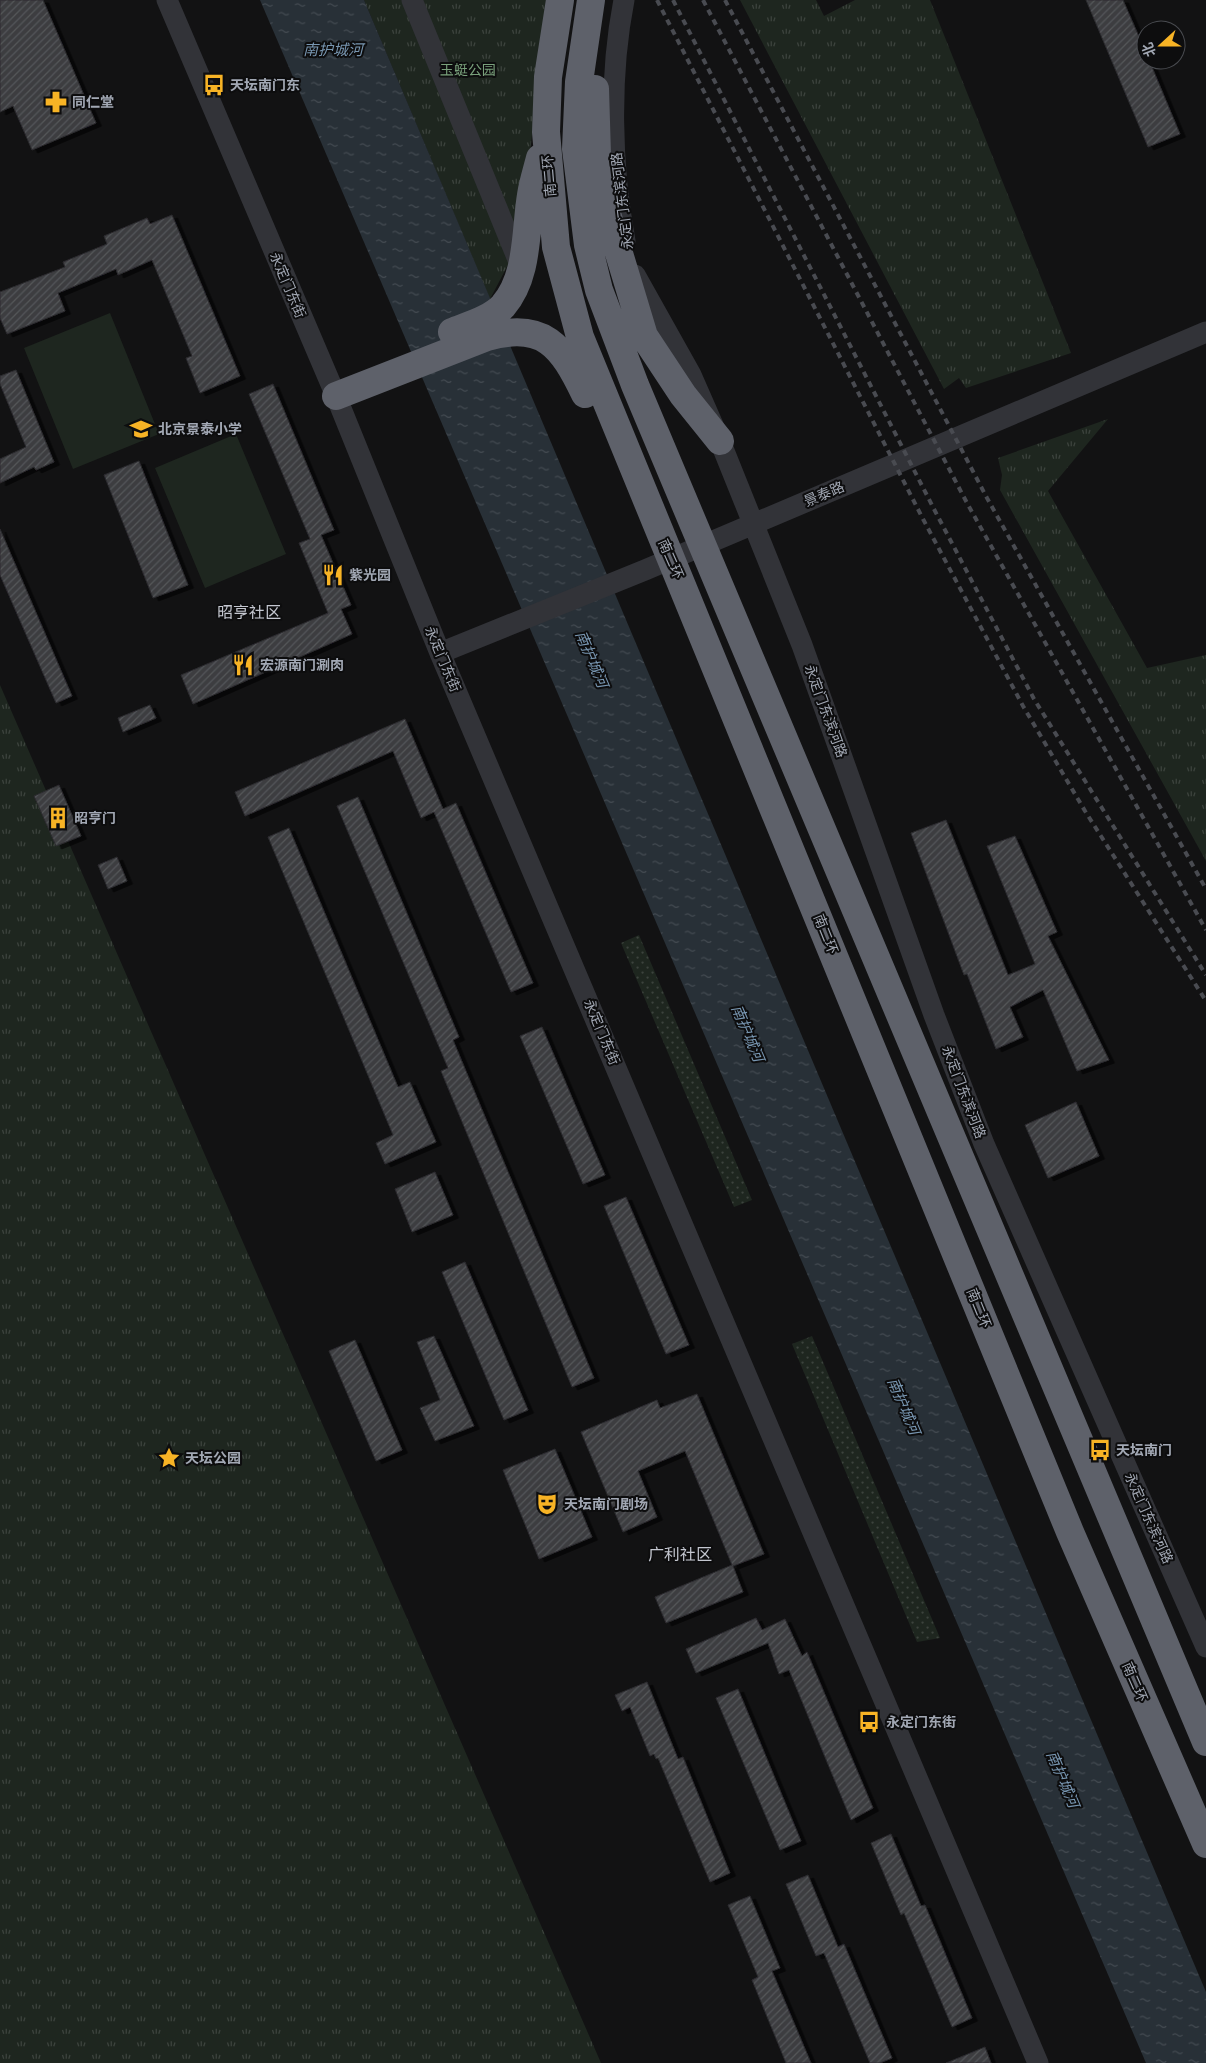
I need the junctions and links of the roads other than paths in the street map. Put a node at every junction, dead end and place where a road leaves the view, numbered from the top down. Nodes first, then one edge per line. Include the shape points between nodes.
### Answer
1 (167, 0) edge
2 (412, 0) edge
3 (560, 0) edge
4 (624, 0) edge
5 (591, 1) edge
6 (546, 132) junction
7 (518, 278) junction
8 (1206, 332) edge
9 (382, 369) junction
10 (332, 388) junction
11 (720, 441) junction
12 (643, 495) junction
13 (753, 524) junction
14 (440, 653) junction
15 (1206, 1647) edge
16 (1206, 1742) edge
17 (1206, 1844) edge
18 (1038, 2063) edge

1 - 10 street, 永定门东街
2 - 7 street
3 - 6 highway, 南二环 via 548,77
4 - 11 street, 永定门东滨河路 via 615,66 615,129 616,165 628,255 635,277 691,375
5 - 11 highway via 597,154 605,207 625,278 644,336 683,395
5 - 16 highway via 579,82 576,149 588,246 599,290 631,377
6 - 7 highway via 531,195
6 - 12 highway, 南二环 via 556,247 580,337
7 - 9 highway via 502,307 483,320
8 - 13 street, 景泰路
9 - 10 highway
9 - 12 highway via 508,331 532,334 556,345 570,363 587,399
10 - 14 street, 永定门东街
11 - 13 street, 永定门东滨河路
12 - 17 highway, 南二环 via 692,606 1070,1532
13 - 14 street, 景泰路
13 - 15 street, 永定门东滨河路 via 802,645 934,1015 984,1144
14 - 18 street, 永定门东街

